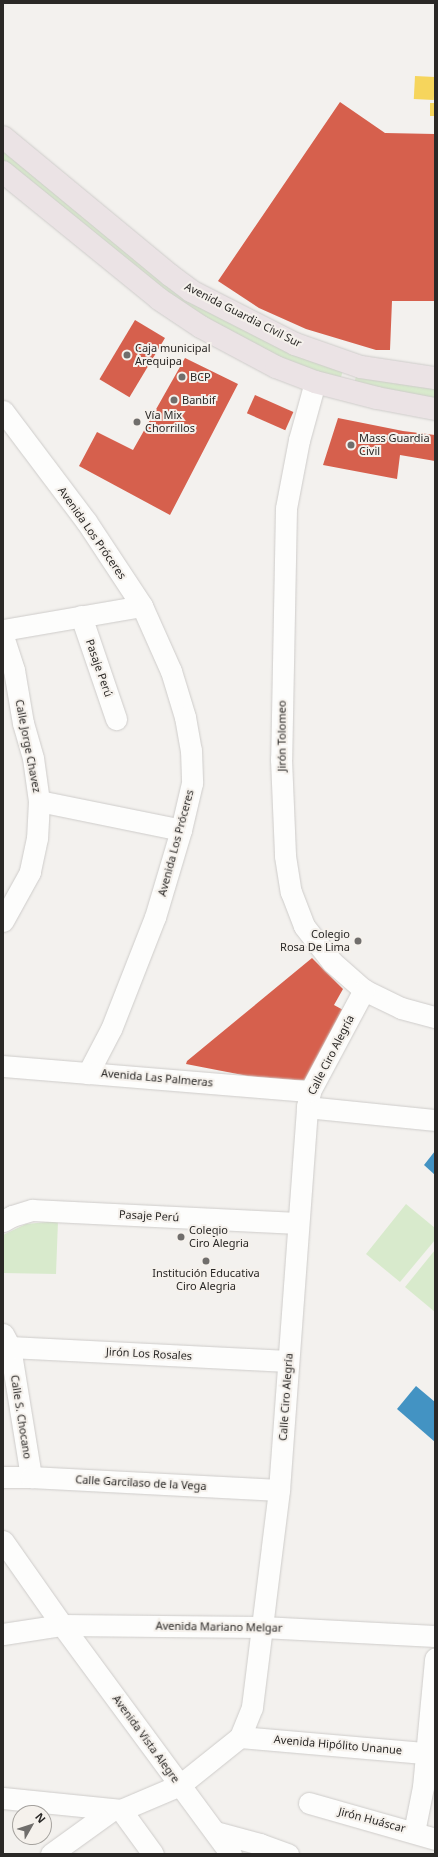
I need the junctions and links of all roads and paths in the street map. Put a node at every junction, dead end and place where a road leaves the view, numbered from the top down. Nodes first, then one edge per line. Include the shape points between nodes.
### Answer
1 (3, 137) edge
2 (3, 172) edge
3 (435, 378) edge
4 (315, 382) junction
5 (435, 409) edge
6 (3, 411) edge
7 (142, 606) junction
8 (81, 616) junction
9 (3, 630) edge
10 (3, 636) edge
11 (116, 719) dead end
12 (39, 801) junction
13 (181, 830) junction
14 (3, 922) edge
15 (364, 990) junction
16 (435, 1017) edge
17 (3, 1066) edge
18 (88, 1073) junction
19 (309, 1099) junction
20 (435, 1120) edge
21 (3, 1208) edge
22 (32, 1210) junction
23 (3, 1221) edge
24 (298, 1223) junction
25 (7, 1341) edge
26 (288, 1361) junction
27 (31, 1477) junction
28 (3, 1478) edge
29 (279, 1490) junction
30 (3, 1541) edge
31 (62, 1625) junction
32 (262, 1628) junction
33 (3, 1634) edge
34 (435, 1636) edge
35 (435, 1659) edge
36 (240, 1737) junction
37 (431, 1753) edge
38 (180, 1785) junction
39 (3, 1798) edge
40 (309, 1803) dead end
41 (116, 1810) junction
42 (215, 1832) junction
43 (414, 1832) junction
44 (435, 1839) edge
45 (63, 1851) edge
46 (153, 1854) edge
47 (231, 1854) edge
48 (288, 1854) edge

1 - 3 main road, Avenida Guardia Civil Sur via 191,291 295,344 361,367
2 - 4 main road via 159,299 184,316 276,367
4 - 5 main road
4 - 15 street, Jirón Tolomeo via 299,440 286,508 281,759 285,856 292,892 304,926 332,962
6 - 7 street, Avenida Los Próceres via 86,521
7 - 8 street
7 - 13 street, Avenida Los Próceres via 171,671 185,717 191,750 192,783
8 - 9 street
8 - 11 street, Pasaje Perú
10 - 12 street, Calle Jorge Chavez via 14,670
12 - 13 street
12 - 14 street, Calle Jorge Chavez via 37,838 30,872
13 - 18 street, Avenida Los Próceres via 155,917 112,1029
15 - 16 street, Jirón Tolomeo via 401,1008
15 - 19 street, Calle Ciro Alegría
17 - 18 street, Avenida Las Palmeras
18 - 19 street, Avenida Las Palmeras
19 - 20 street, Avenida Las Palmeras
19 - 24 street, Calle Ciro Alegría
21 - 22 street
22 - 23 street, Pasaje Perú
22 - 24 street, Pasaje Perú
24 - 26 street, Calle Ciro Alegría
25 - 26 street, Jirón Los Rosales
25 - 27 street, Calle S. Chocano
26 - 29 street, Calle Ciro Alegría
27 - 28 street, Calle Garcilaso de la Vega
27 - 29 street, Calle Garcilaso de la Vega
29 - 32 street, Calle Ciro Alegría
30 - 31 street, Avenida Vista Alegre
31 - 32 street, Avenida Mariano Melgar
31 - 33 street, Avenida Mariano Melgar
31 - 38 street, Avenida Vista Alegre
32 - 34 street, Avenida Mariano Melgar
32 - 36 street, Calle Ciro Alegría via 252,1707
35 - 37 street
36 - 37 street, Avenida Hipólito Unanue
36 - 38 street, Calle Ciro Alegría
37 - 43 street
38 - 41 street, Calle Ciro Alegría
38 - 42 street, Avenida Vista Alegre
39 - 41 street
40 - 43 street, Jirón Huáscar
41 - 45 street, Calle Ciro Alegría
41 - 46 street
42 - 47 street, Avenida Vista Alegre
42 - 48 street
43 - 44 street, Jirón Huáscar

